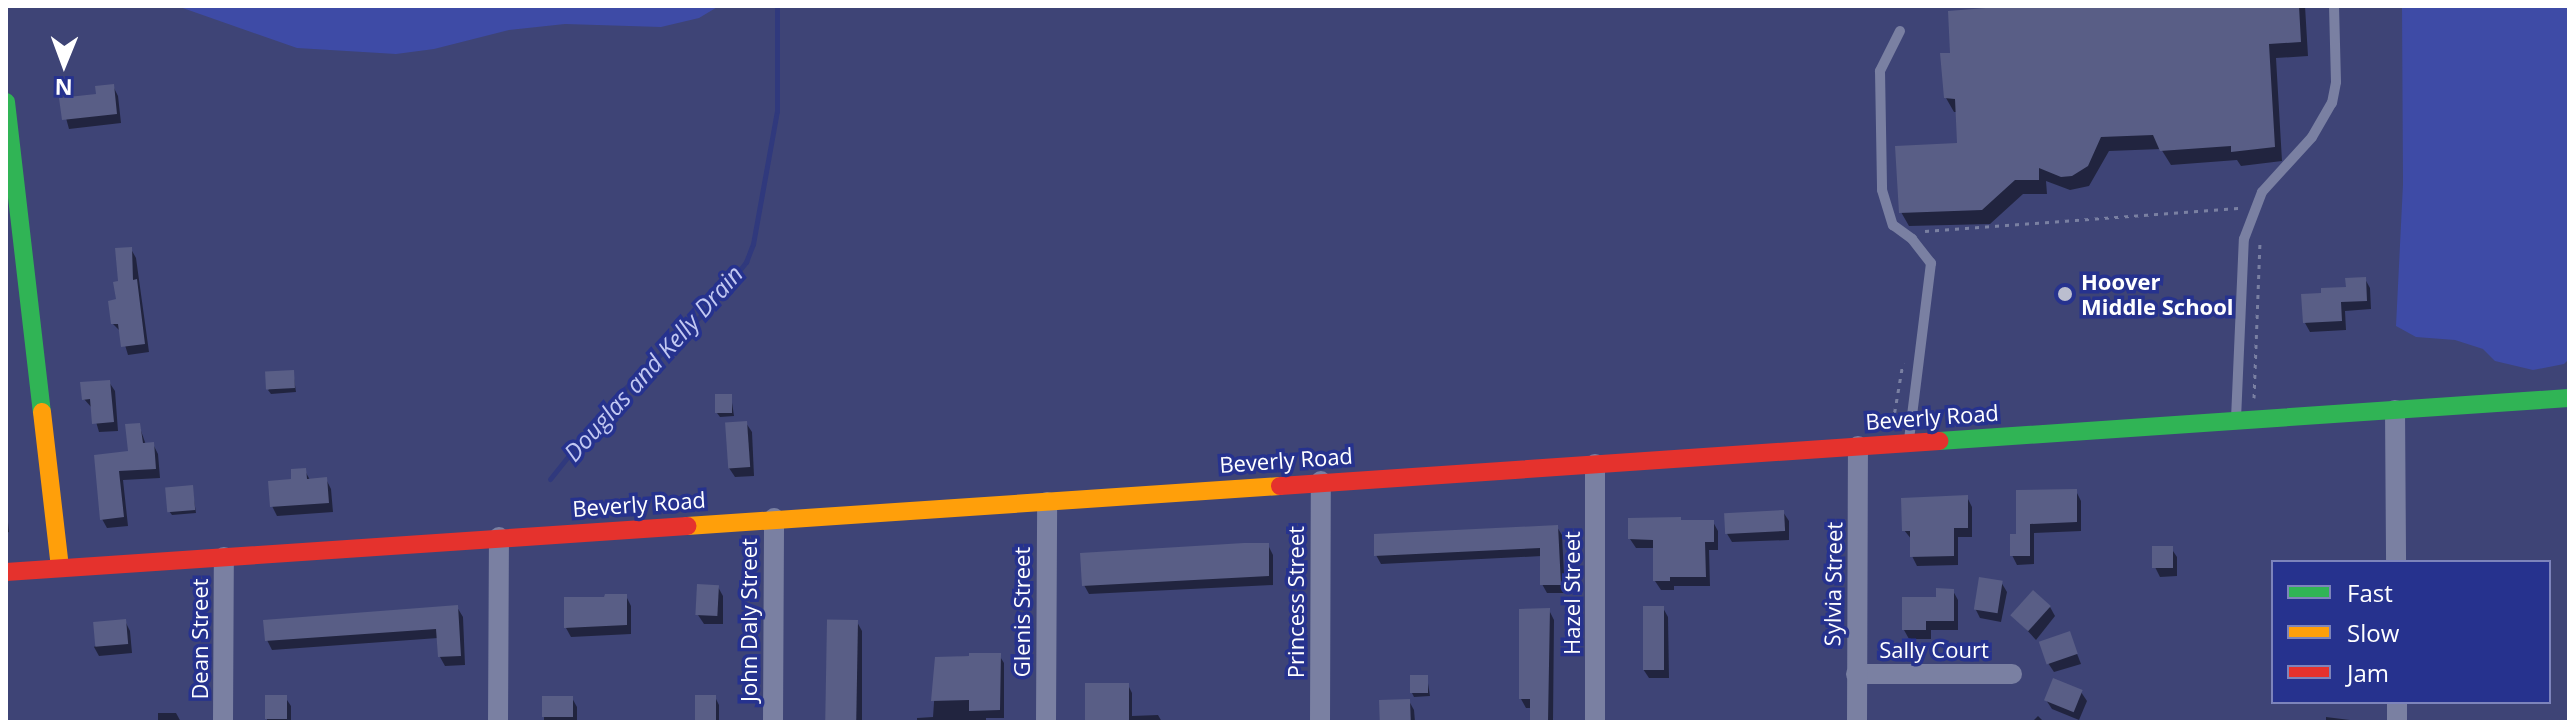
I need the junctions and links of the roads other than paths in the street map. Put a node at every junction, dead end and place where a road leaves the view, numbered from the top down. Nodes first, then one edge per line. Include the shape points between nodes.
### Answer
1 (2334, 6) edge
2 (1900, 31) dead end
3 (6, 102) edge
4 (2569, 398) edge
5 (2395, 410) junction
6 (2236, 420) junction
7 (1909, 442) junction
8 (1858, 446) junction
9 (1595, 464) junction
10 (1321, 481) junction
11 (1047, 502) junction
12 (774, 518) junction
13 (499, 537) junction
14 (224, 557) junction
15 (2396, 560) edge
16 (60, 568) junction
17 (6, 572) edge
18 (1856, 674) junction
19 (2012, 674) dead end
20 (223, 722) edge
21 (498, 722) edge
22 (773, 722) edge
23 (1046, 722) edge
24 (1320, 722) edge
25 (1595, 722) edge
26 (1857, 722) edge

1 - 6 lane via 2332,103 2312,137 2262,192 2244,239
2 - 7 lane via 1880,71 1882,190 1893,225 1931,263
3 - 16 street
4 - 5 street, Beverly Road
5 - 6 street, Beverly Road
5 - 15 street
6 - 7 street, Beverly Road
7 - 8 street, Beverly Road
8 - 9 street, Beverly Road
8 - 18 street, Sylvia Street
9 - 10 street, Beverly Road
9 - 25 street, Hazel Street
10 - 11 street, Beverly Road
10 - 24 street, Princess Street
11 - 12 street, Beverly Road
11 - 23 street, Glenis Street
12 - 13 street, Beverly Road
12 - 22 street, John Daly Street
13 - 14 street, Beverly Road
13 - 21 street
14 - 16 street, Beverly Road
14 - 20 street, Dean Street
16 - 17 street, Beverly Road
18 - 19 street, Sally Court
18 - 26 street, Sylvia Street

